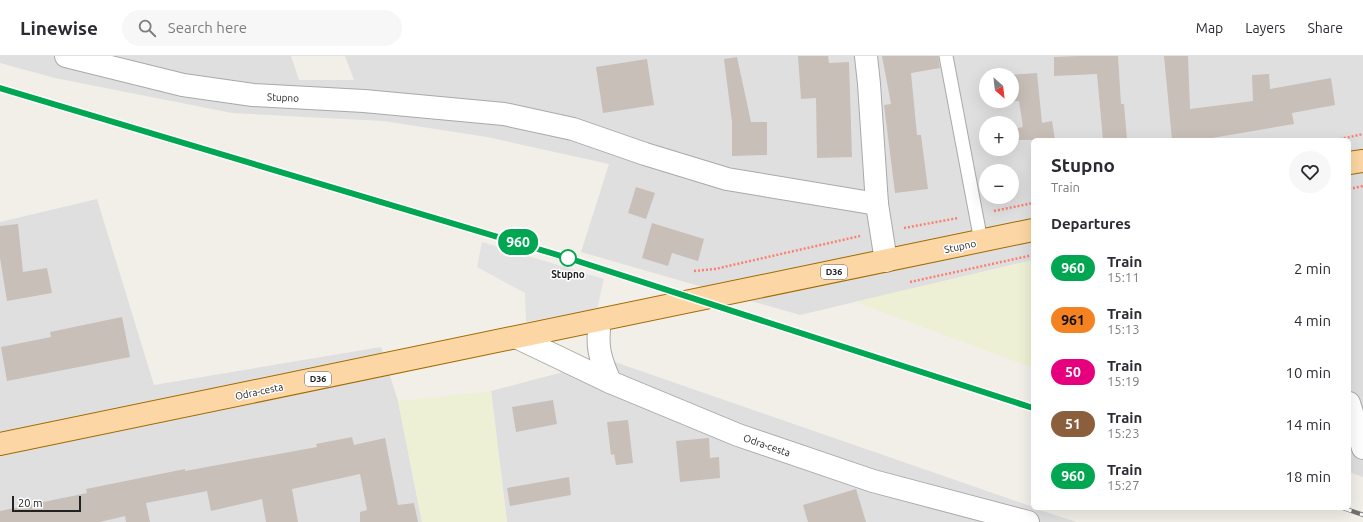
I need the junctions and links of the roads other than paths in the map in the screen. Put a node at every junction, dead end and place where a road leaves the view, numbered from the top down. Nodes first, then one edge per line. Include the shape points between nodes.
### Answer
1 (66, 56) edge
2 (866, 56) edge
3 (946, 56) edge
4 (1363, 160) edge
5 (1351, 163) edge
6 (877, 204) junction
7 (1031, 230) edge
8 (981, 241) junction
9 (886, 262) junction
10 (636, 313) joint
11 (600, 321) junction
12 (518, 338) junction
13 (610, 382) junction
14 (1351, 409) edge
15 (0, 444) edge
16 (1363, 448) edge
17 (1028, 522) edge

1 - 6 street, Stupno via 183,85 253,95 364,101 504,114 573,129 727,179
2 - 6 street
3 - 8 lane
4 - 5 main road
6 - 9 street
7 - 8 main road, Stupno / D36
8 - 9 main road, Stupno / D36
9 - 10 main road, Stupno / D36
10 - 11 main road, Odra-cesta / D36
11 - 12 main road, Odra-cesta / D36
11 - 13 street via 597,338 600,358
12 - 13 street, Odra-cesta
12 - 15 main road, Odra-cesta / D36
13 - 17 street, Odra-cesta via 738,435 873,481
14 - 16 street

